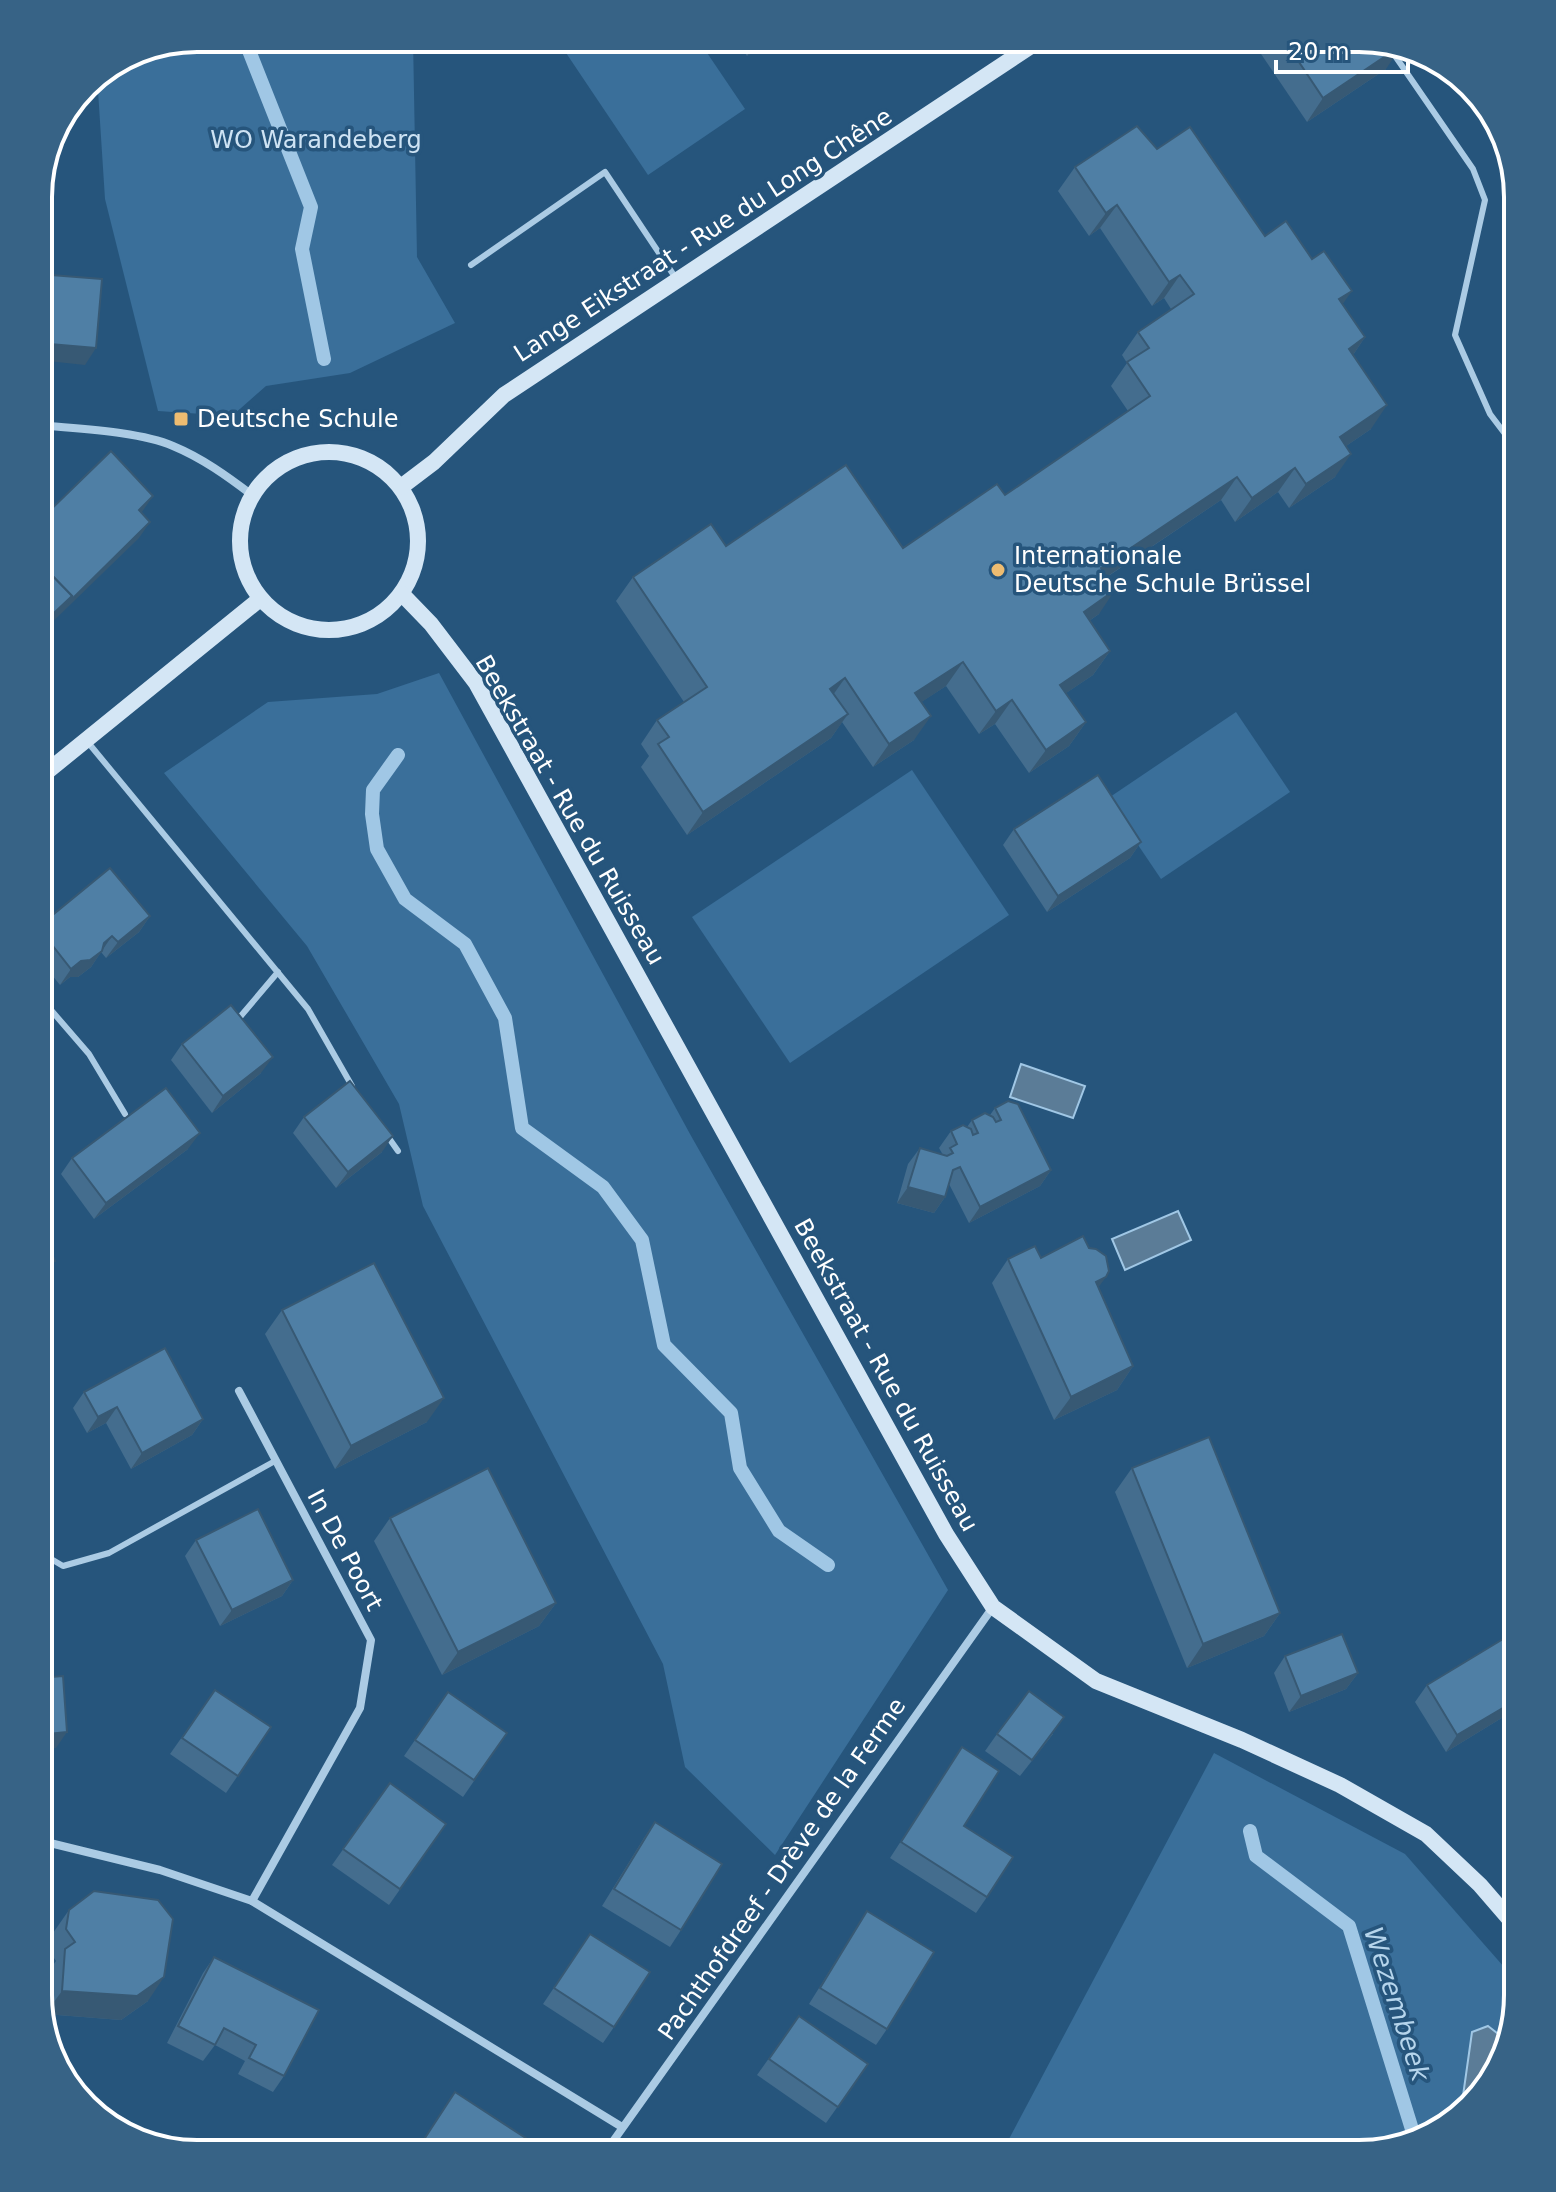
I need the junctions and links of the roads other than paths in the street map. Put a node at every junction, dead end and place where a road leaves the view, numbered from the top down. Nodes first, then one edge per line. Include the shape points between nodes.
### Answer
1 (1022, 52) edge
2 (1396, 57) edge
3 (471, 265) dead end
4 (677, 280) junction
5 (52, 427) edge
6 (1504, 432) edge
7 (401, 487) junction
8 (252, 495) junction
9 (402, 594) junction
10 (260, 599) junction
11 (86, 739) junction
12 (52, 767) edge
13 (278, 972) junction
14 (52, 1011) edge
15 (240, 1017) edge
16 (356, 1093) edge
17 (125, 1114) edge
18 (381, 1128) edge
19 (398, 1151) dead end
20 (239, 1391) dead end
21 (275, 1461) junction
22 (52, 1560) edge
23 (993, 1607) junction
24 (52, 1843) edge
25 (252, 1901) junction
26 (1504, 1913) edge
27 (622, 2127) junction
28 (613, 2140) edge

1 - 4 street, Lange Eikstraat - Rue du Long Chêne
2 - 6 lane via 1473,169 1485,200 1455,335 1490,414
3 - 4 lane via 605,172
4 - 7 street, Lange Eikstraat - Rue du Long Chêne via 504,395
5 - 8 street via 171,444 218,468
7 - 8 street via 378,465 344,453 321,452 295,458
7 - 9 street via 415,514 418,555
8 - 10 street via 241,524 240,555
9 - 10 street via 381,613 333,629 307,627
9 - 23 street, Beekstraat - Rue du Ruisseau via 476,683 946,1534
10 - 11 street
11 - 12 street
11 - 13 lane
13 - 15 lane
13 - 16 lane via 308,1009
14 - 17 lane via 89,1054
18 - 19 lane
20 - 21 street, In De Poort
21 - 22 lane via 109,1553 63,1566
21 - 25 street, In De Poort via 371,1640 360,1708
23 - 26 street, Beekstraat - Rue du Ruisseau via 1096,1681 1256,1746 1426,1834
23 - 27 street, Pachthofdreef - Drève de la Ferme
24 - 25 street via 160,1870
25 - 27 street
27 - 28 street, Pachthofdreef - Drève de la Ferme

